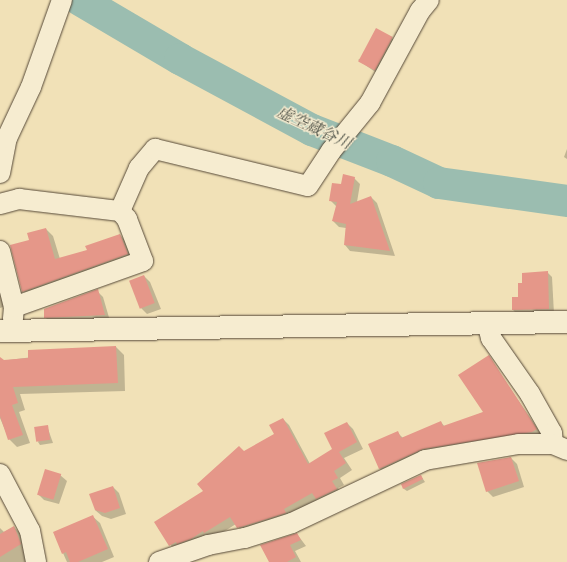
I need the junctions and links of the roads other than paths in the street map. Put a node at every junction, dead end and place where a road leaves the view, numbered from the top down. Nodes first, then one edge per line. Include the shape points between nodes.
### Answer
1 (429, 0) edge
2 (61, 3) edge
3 (0, 173) edge
4 (0, 204) edge
5 (120, 211) junction
6 (0, 252) edge
7 (14, 307) junction
8 (567, 322) edge
9 (487, 323) junction
10 (6, 331) edge
11 (560, 447) edge
12 (0, 474) edge
13 (36, 562) edge
14 (159, 562) edge

1 - 5 street via 420,11 370,103 308,186 155,149 139,168
2 - 3 street via 32,87 7,138
4 - 5 street via 19,200
5 - 7 street via 127,219 143,261
6 - 7 street
7 - 10 street
8 - 9 street
9 - 10 street
9 - 11 street via 491,338 530,394
11 - 14 street via 519,444 426,460 292,523 244,538 208,545
12 - 13 street via 30,531

